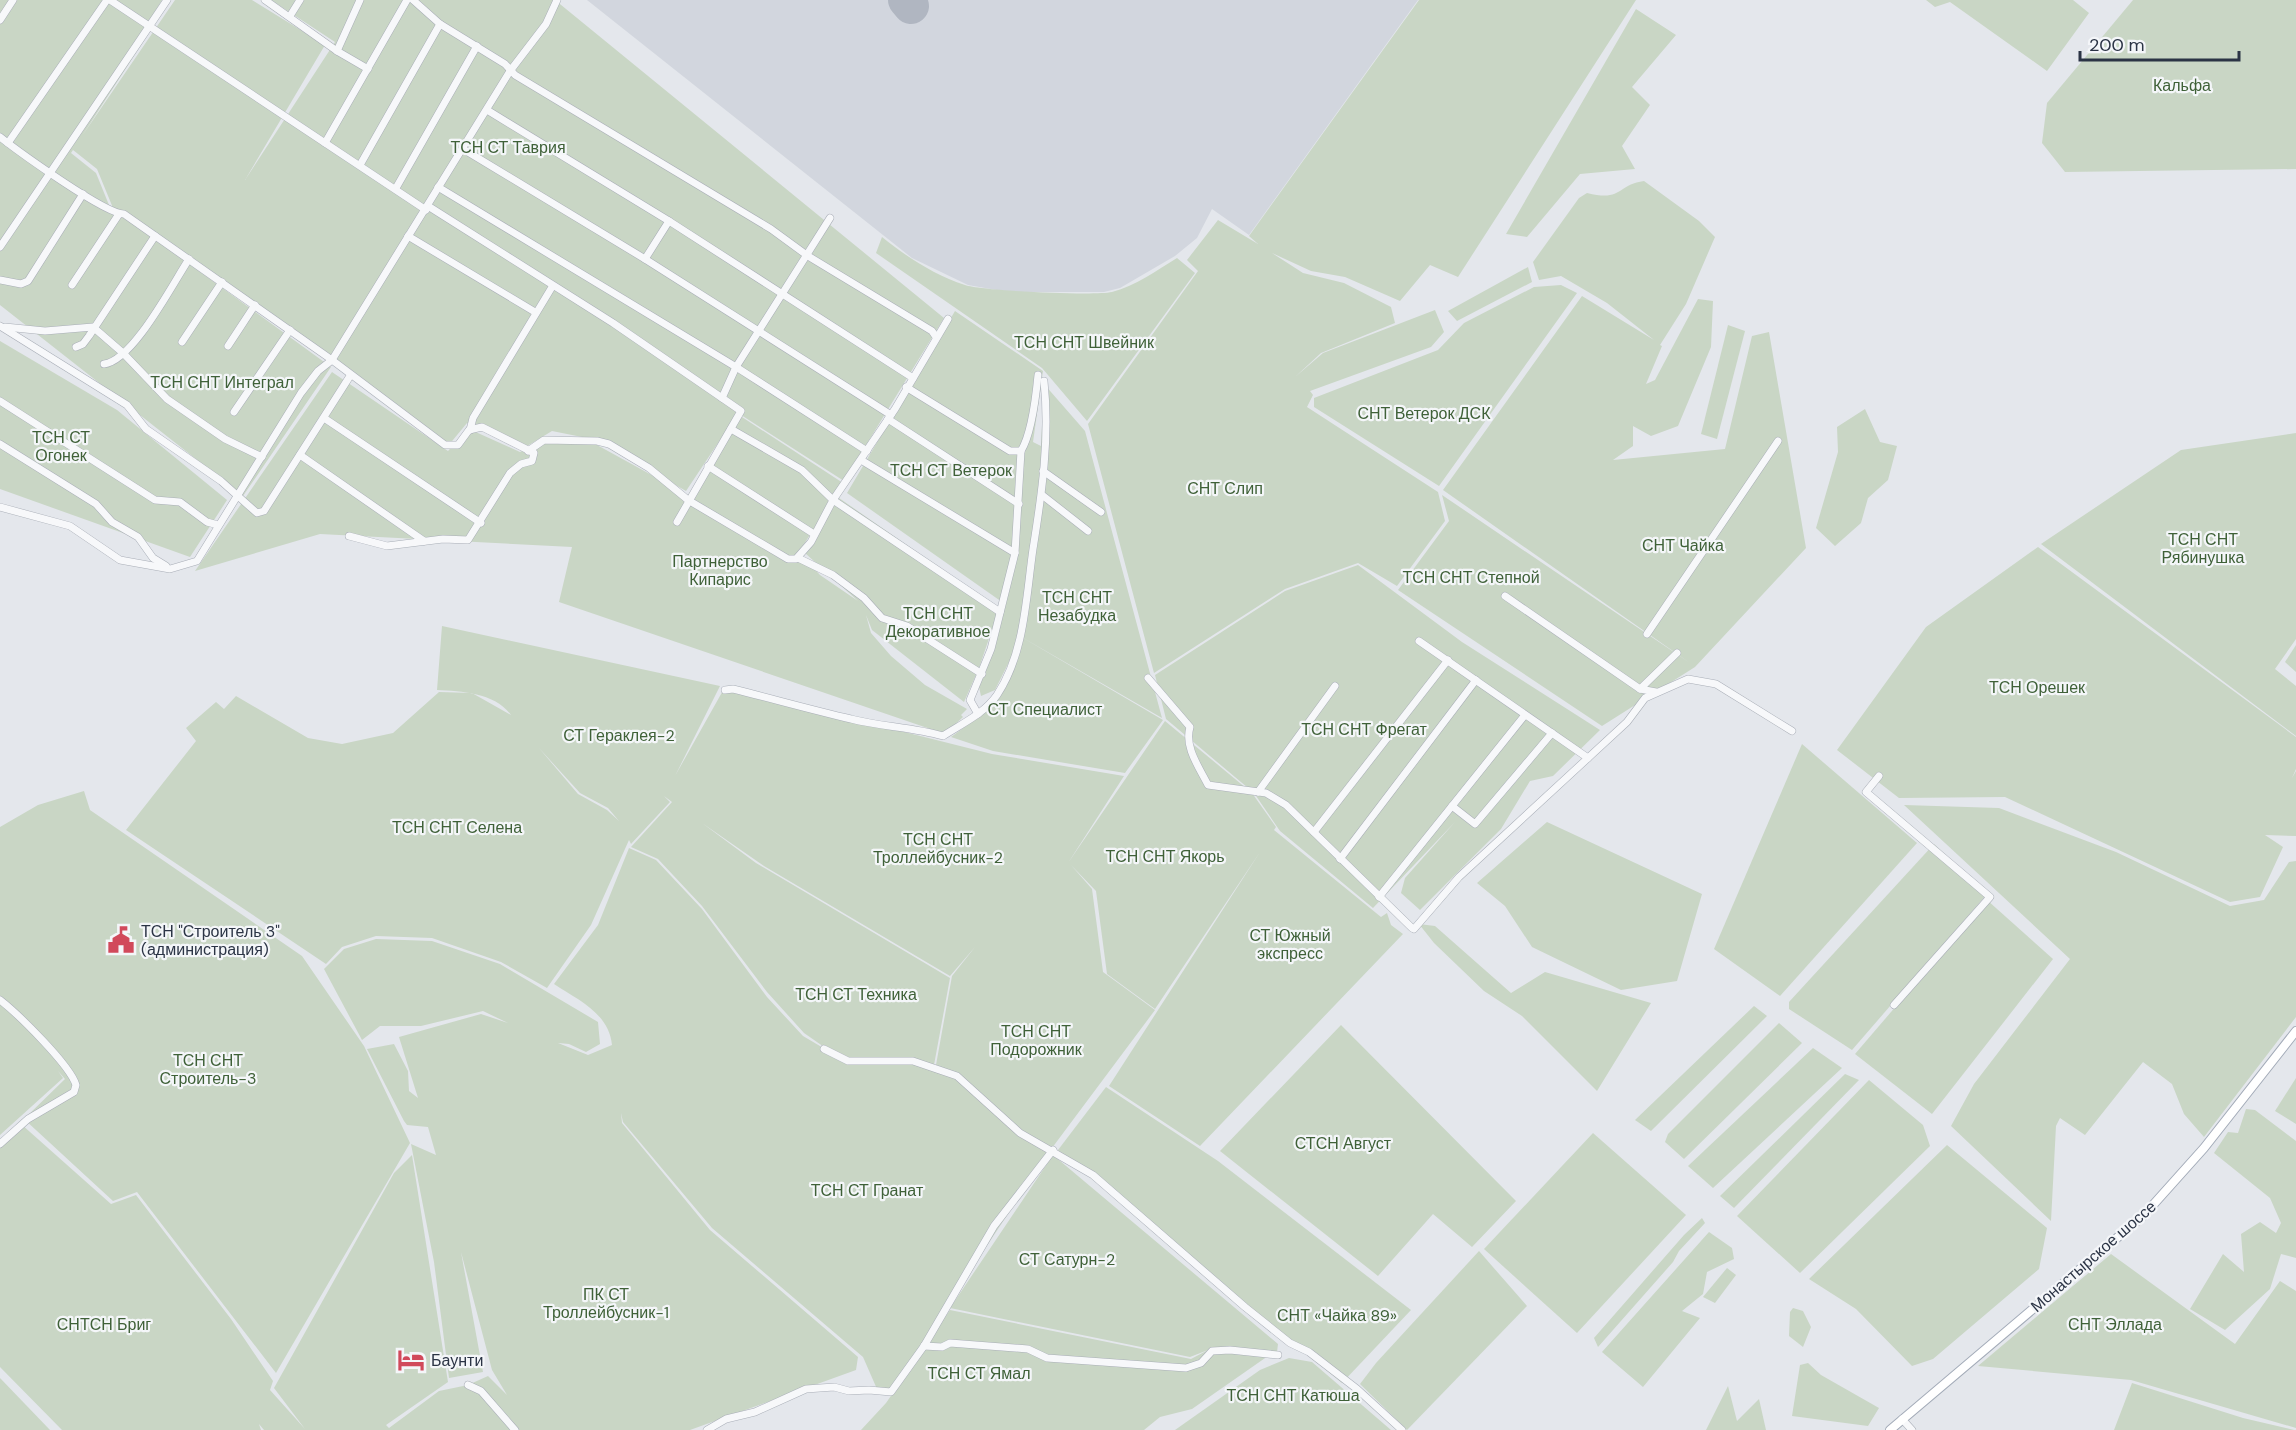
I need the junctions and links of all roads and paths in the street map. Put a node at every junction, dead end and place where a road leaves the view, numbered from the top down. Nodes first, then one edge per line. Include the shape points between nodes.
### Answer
1 (12, 0) edge
2 (109, 0) edge
3 (167, 0) edge
4 (266, 0) edge
5 (300, 0) edge
6 (360, 0) edge
7 (407, 0) edge
8 (413, 0) edge
9 (557, 0) edge
10 (290, 16) junction
11 (0, 20) edge
12 (440, 24) junction
13 (149, 26) junction
14 (477, 46) junction
15 (337, 51) junction
16 (368, 69) junction
17 (510, 71) junction
18 (487, 110) junction
19 (0, 136) edge
20 (8, 143) junction
21 (325, 143) junction
22 (463, 149) junction
23 (360, 165) junction
24 (52, 172) junction
25 (438, 186) junction
26 (396, 188) junction
27 (83, 194) junction
28 (427, 208) junction
29 (119, 214) junction
30 (831, 218) dead end
31 (669, 221) junction
32 (155, 236) junction
33 (408, 236) junction
34 (0, 247) edge
35 (808, 256) junction
36 (189, 259) junction
37 (645, 259) junction
38 (0, 280) edge
39 (222, 282) junction
40 (72, 285) dead end
41 (552, 287) junction
42 (782, 295) junction
43 (255, 305) junction
44 (535, 312) junction
45 (948, 319) dead end
46 (1, 327) edge
47 (93, 327) junction
48 (290, 330) junction
49 (759, 331) junction
50 (936, 338) junction
51 (182, 342) dead end
52 (228, 346) dead end
53 (76, 347) dead end
54 (123, 353) junction
55 (332, 360) junction
56 (104, 364) dead end
57 (736, 367) junction
58 (1038, 375) dead end
59 (350, 376) junction
60 (913, 378) junction
61 (1044, 381) dead end
62 (906, 387) junction
63 (722, 398) junction
64 (0, 401) edge
65 (234, 412) dead end
66 (890, 417) junction
67 (324, 418) junction
68 (731, 429) junction
69 (470, 430) junction
70 (1778, 441) dead end
71 (0, 444) edge
72 (867, 451) junction
73 (1021, 451) junction
74 (527, 452) junction
75 (300, 455) junction
76 (262, 456) junction
77 (861, 460) junction
78 (708, 466) junction
79 (1043, 471) junction
80 (1042, 495) junction
81 (238, 497) junction
82 (688, 500) junction
83 (833, 500) junction
84 (1019, 504) junction
85 (0, 507) edge
86 (1101, 512) dead end
87 (677, 522) dead end
88 (481, 523) junction
89 (218, 525) junction
90 (1088, 531) dead end
91 (814, 534) junction
92 (349, 536) dead end
93 (424, 541) junction
94 (1016, 553) junction
95 (798, 558) junction
96 (171, 569) junction
97 (1505, 596) dead end
98 (1000, 612) junction
99 (1647, 634) dead end
100 (1419, 641) dead end
101 (1677, 653) dead end
102 (1448, 660) junction
103 (982, 674) junction
104 (1148, 678) dead end
105 (1476, 680) junction
106 (1335, 686) dead end
107 (1640, 689) junction
108 (725, 690) dead end
109 (1656, 692) junction
110 (978, 714) junction
111 (1525, 715) junction
112 (1792, 730) dead end
113 (1552, 733) junction
114 (1588, 758) junction
115 (1879, 776) dead end
116 (1258, 792) junction
117 (1452, 806) junction
118 (1314, 832) junction
119 (1340, 858) junction
120 (1379, 897) junction
121 (0, 1000) edge
122 (1894, 1005) dead end
123 (2296, 1031) edge
124 (824, 1049) dead end
125 (0, 1144) edge
126 (1053, 1150) junction
127 (924, 1346) junction
128 (1278, 1355) dead end
129 (468, 1385) dead end
130 (1902, 1419) junction
131 (514, 1430) edge
132 (707, 1430) edge
133 (1402, 1430) edge
134 (1890, 1430) edge
135 (1912, 1430) edge

1 - 11 street
2 - 13 street
2 - 20 street
3 - 13 street
4 - 10 street
5 - 10 street
6 - 15 street
7 - 16 street
8 - 12 street
9 - 17 street via 546,24
10 - 15 street
12 - 14 street
12 - 23 street
13 - 21 street
13 - 24 street
14 - 17 street
14 - 26 street
15 - 16 street
16 - 21 street
17 - 18 street
17 - 35 street via 771,229
18 - 22 street
18 - 31 street
19 - 20 street
20 - 24 street
21 - 23 street
22 - 25 street
22 - 37 street
23 - 26 street
24 - 27 street
24 - 34 street
25 - 28 street
25 - 57 street
26 - 28 street
27 - 29 street
27 - 38 street via 28,281 21,284
28 - 33 street
28 - 41 street
29 - 32 street
29 - 40 street
30 - 35 street
31 - 37 street
31 - 42 street
32 - 36 street
32 - 47 street
33 - 44 street
33 - 55 street
35 - 42 street
35 - 50 street via 932,331
36 - 39 street
36 - 54 street via 131,347
37 - 49 street
39 - 43 street
39 - 51 street
41 - 44 street
41 - 63 street via 613,323
42 - 49 street
42 - 60 street
43 - 48 street
43 - 52 street
44 - 69 street via 473,418
45 - 50 street
46 - 47 street via 45,331
46 - 81 street via 127,405 146,429
47 - 53 street via 83,344
47 - 54 street
48 - 55 street
48 - 65 street
49 - 57 street
49 - 66 street
50 - 60 street
54 - 56 street
54 - 76 street via 167,399 225,439
55 - 59 street
55 - 76 street via 301,393
57 - 63 street
57 - 72 street
58 - 73 street via 1036,402
59 - 67 street
59 - 69 street via 448,446 458,445
60 - 62 street
61 - 79 street via 1048,416
62 - 66 street
62 - 73 street via 1010,452
63 - 68 street via 741,411
64 - 89 street via 155,500 180,502 207,522
66 - 72 street
66 - 84 street
67 - 75 street
67 - 88 street
68 - 78 street
68 - 83 street via 802,470
69 - 74 street via 482,427
70 - 99 street
71 - 96 street via 96,504 112,522 138,537 153,558
72 - 77 street
73 - 84 street
74 - 82 street via 544,440 609,444 649,468
74 - 88 street via 533,452 534,459 515,467
75 - 81 street via 262,513 255,513
75 - 93 street
76 - 81 street
77 - 83 street
77 - 94 street
78 - 82 street
78 - 91 street
79 - 80 street
79 - 86 street
80 - 90 street
80 - 110 street via 1019,642 998,693
81 - 89 street
82 - 87 street
82 - 95 street via 788,559
83 - 91 street
83 - 98 street
84 - 94 street
85 - 96 street via 70,526 120,560
88 - 93 street via 468,540
89 - 96 street via 197,561
91 - 95 street
92 - 93 street via 387,546
94 - 98 street
95 - 103 street via 832,575 864,598 882,618 907,626
97 - 107 street
98 - 103 street
100 - 102 street
101 - 107 street
102 - 105 street
102 - 118 street
103 - 110 street via 970,700
104 - 116 street via 1190,727 1187,736 1191,751 1208,784
105 - 111 street
105 - 119 street
106 - 116 street
107 - 109 street
108 - 110 street via 852,720 915,728 943,736
109 - 112 street via 1688,679 1716,684
109 - 114 street via 1644,698 1627,722
111 - 113 street
111 - 117 street
113 - 114 street
113 - 117 street via 1475,824
114 - 120 street via 1459,877 1413,929
115 - 122 street via 1866,792 1990,897
116 - 118 street via 1286,805
117 - 120 street
118 - 119 street
119 - 120 street
121 - 125 street via 27,1024 76,1085 74,1092 28,1119
123 - 130 main road, Монастырское шоссе via 2204,1148 2144,1215
124 - 126 street via 848,1060 914,1061 957,1076 1020,1133
126 - 127 street via 994,1226
126 - 133 street via 1093,1175 1245,1307 1357,1389
127 - 128 street via 942,1347 950,1343 1018,1348 1047,1358 1186,1368 1201,1363 1212,1351
127 - 132 street via 891,1392 806,1389
129 - 131 street via 481,1391
130 - 134 main road, Монастырское шоссе
130 - 135 street

